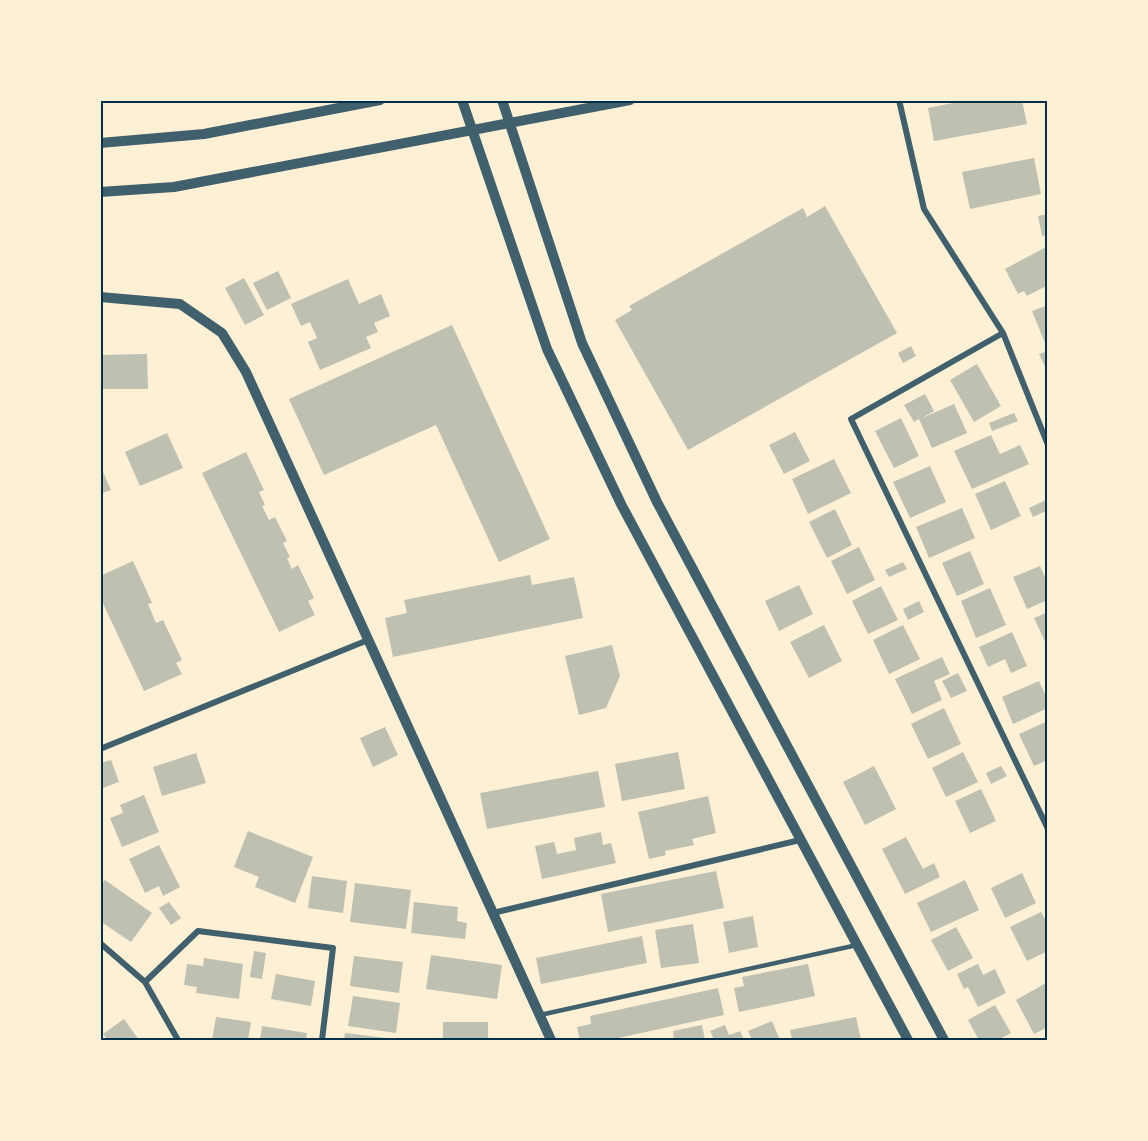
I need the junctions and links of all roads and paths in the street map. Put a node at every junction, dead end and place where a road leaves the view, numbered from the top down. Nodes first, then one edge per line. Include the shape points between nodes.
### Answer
1 (380, 100) edge
2 (462, 100) edge
3 (502, 100) edge
4 (630, 100) edge
5 (899, 100) edge
6 (507, 123) junction
7 (470, 130) junction
8 (100, 143) edge
9 (100, 192) edge
10 (100, 297) edge
11 (1003, 333) junction
12 (1047, 444) edge
13 (368, 640) junction
14 (100, 749) edge
15 (1047, 830) edge
16 (800, 840) junction
17 (493, 913) junction
18 (100, 943) edge
19 (857, 945) junction
20 (145, 982) junction
21 (540, 1015) junction
22 (178, 1041) edge
23 (322, 1041) edge
24 (551, 1041) edge
25 (908, 1041) edge
26 (944, 1041) edge

1 - 8 street via 204,134
2 - 7 street
3 - 6 street
4 - 6 street
5 - 11 street via 924,209
6 - 7 street
6 - 26 street via 582,343 642,470
7 - 9 street via 174,188
7 - 16 street via 495,189 547,349 621,504
10 - 13 street via 180,304 222,333 246,372
11 - 12 street
11 - 15 street via 850,419
13 - 14 street
13 - 17 street
16 - 17 street
16 - 19 street
17 - 21 street
18 - 20 street
19 - 21 lane
19 - 25 street
20 - 22 street
20 - 23 street via 198,931 333,948
21 - 24 street

